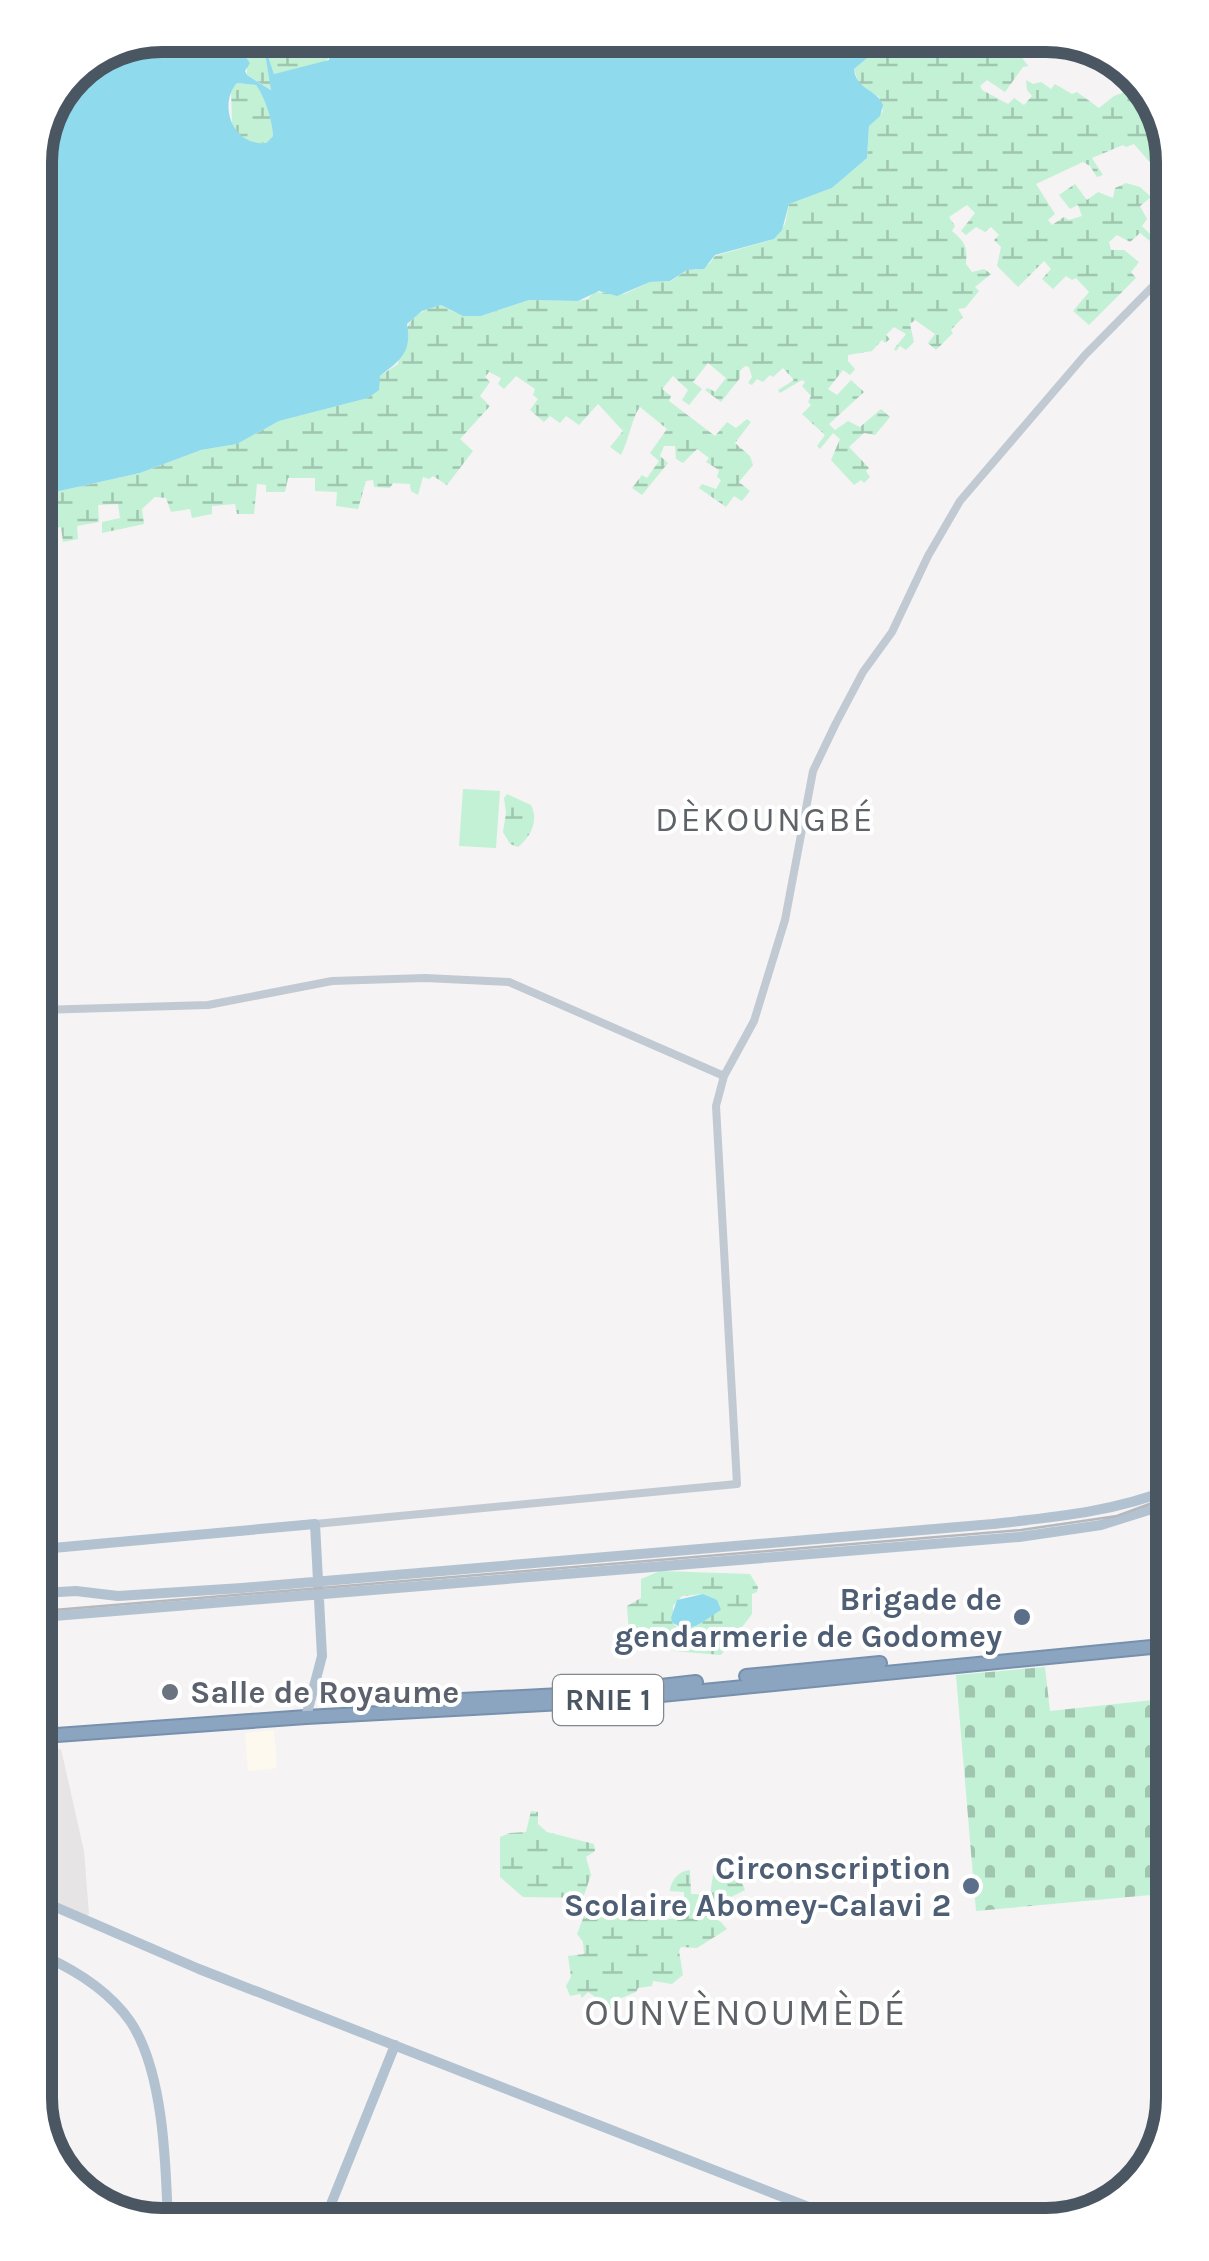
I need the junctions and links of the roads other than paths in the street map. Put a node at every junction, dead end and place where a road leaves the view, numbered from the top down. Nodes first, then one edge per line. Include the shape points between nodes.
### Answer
1 (1156, 283) edge
2 (53, 1010) edge
3 (724, 1076) junction
4 (1156, 1495) edge
5 (1156, 1508) edge
6 (316, 1524) junction
7 (52, 1548) edge
8 (320, 1587) junction
9 (52, 1592) edge
10 (52, 1616) edge
11 (1156, 1643) edge
12 (308, 1713) junction
13 (52, 1727) edge
14 (52, 1735) edge
15 (52, 1905) edge
16 (52, 1961) edge
17 (395, 2045) junction
18 (166, 2208) edge
19 (329, 2208) edge
20 (810, 2208) edge

1 - 3 street via 960,501 864,672 813,771 785,920 754,1022
2 - 3 street via 208,1005 332,981 509,982
3 - 6 street via 715,1130 737,1484
4 - 8 main road via 1101,1511 993,1524
5 - 8 main road via 1101,1525 1019,1536 540,1578
6 - 7 main road
6 - 8 main road
8 - 9 main road
8 - 10 main road
8 - 12 main road via 322,1656
11 - 12 highway, RNIE 1 via 600,1701
12 - 13 highway, RNIE 1
12 - 14 highway, RNIE 1
15 - 17 main road
16 - 18 main road via 96,1986 136,2032 156,2094
17 - 19 main road
17 - 20 main road

